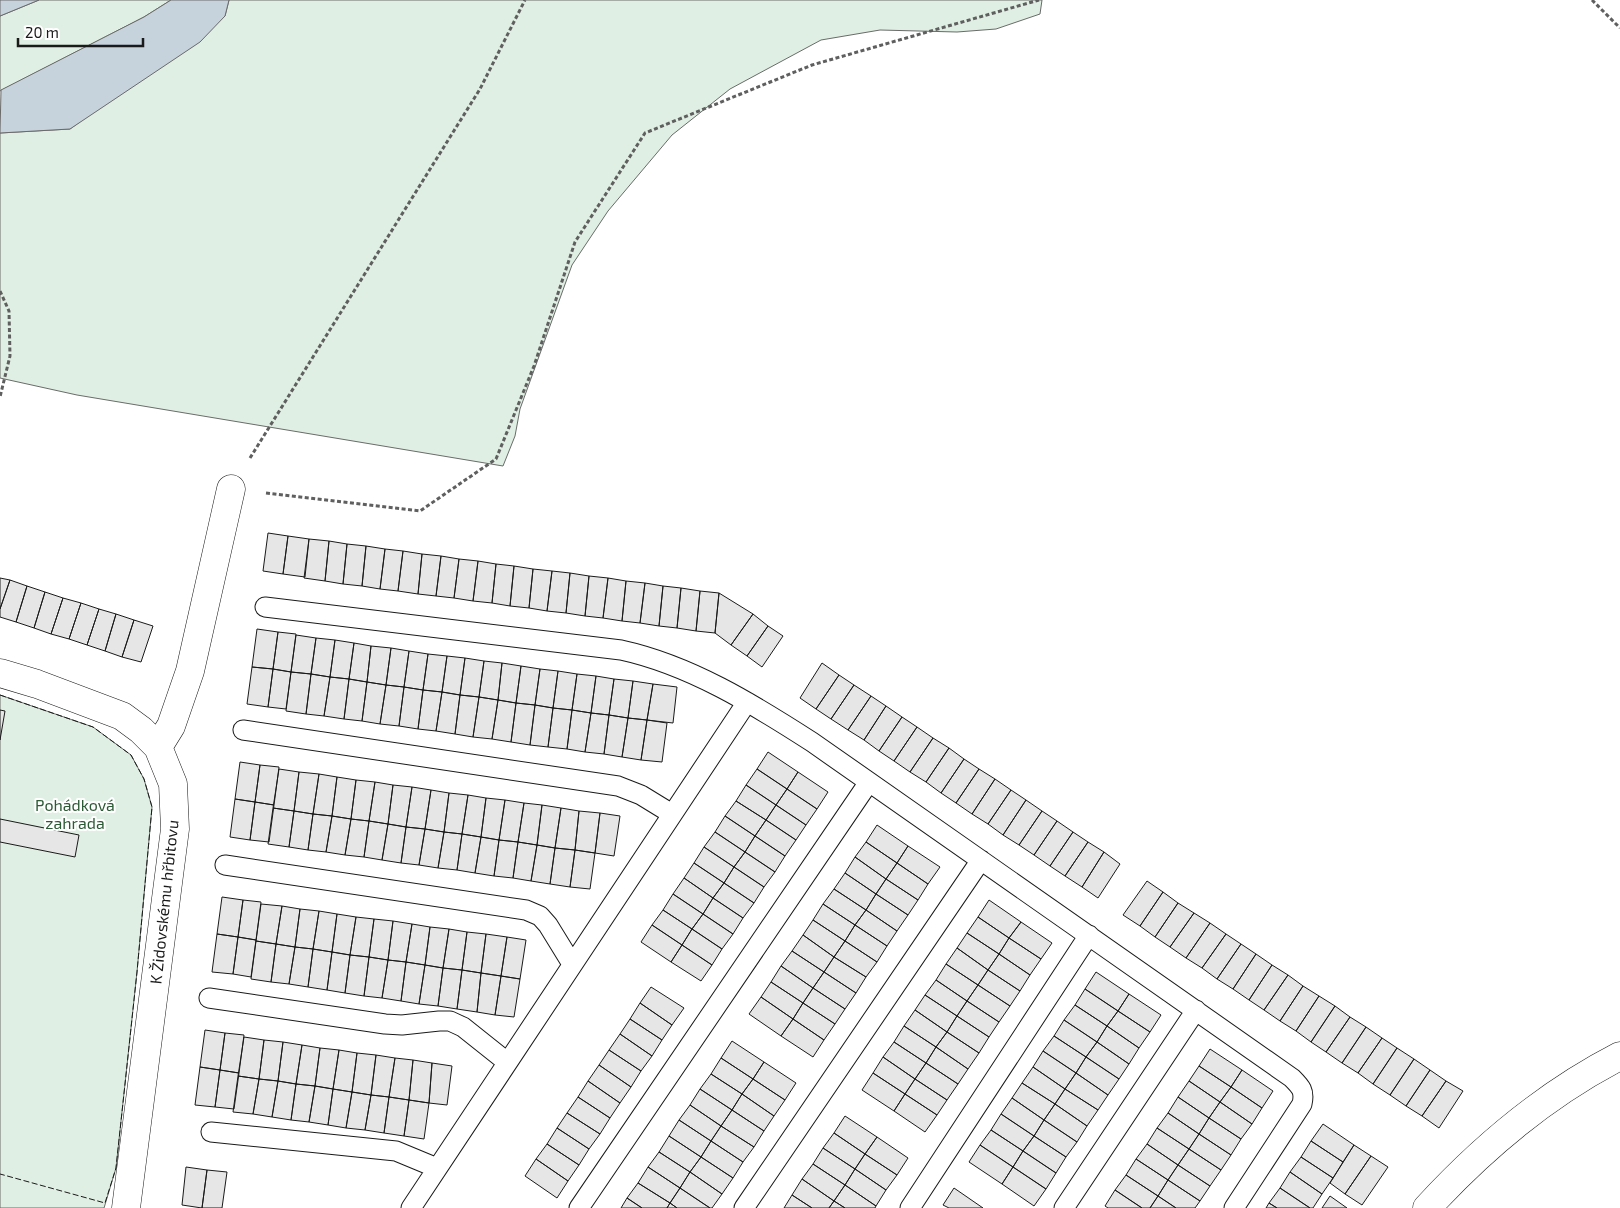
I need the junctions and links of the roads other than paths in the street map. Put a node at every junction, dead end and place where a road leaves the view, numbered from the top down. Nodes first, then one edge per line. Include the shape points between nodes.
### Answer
1 (231, 489) road end
2 (265, 607) dead end
3 (0, 672) edge
4 (746, 702) junction
5 (242, 730) dead end
6 (158, 747) junction
7 (869, 782) junction
8 (672, 814) junction
9 (981, 860) junction
10 (226, 865) dead end
11 (1089, 935) junction
12 (572, 964) junction
13 (209, 998) dead end
14 (1196, 1010) junction
15 (1620, 1056) edge
16 (507, 1062) junction
17 (211, 1132) dead end
18 (437, 1168) junction
19 (126, 1208) edge
20 (411, 1208) edge
21 (579, 1208) edge
22 (744, 1208) edge
23 (910, 1208) edge
24 (1064, 1208) edge
25 (1234, 1208) edge
26 (1427, 1208) edge

1 - 6 street via 190,671 174,718
2 - 4 lane via 621,650 669,664
3 - 6 street via 122,716
4 - 7 lane
4 - 8 lane
5 - 8 lane via 618,786 641,795
6 - 19 street, K Židovskému hřbitovu via 173,784 175,829
7 - 9 lane
7 - 21 lane
8 - 12 lane
9 - 11 lane
9 - 22 lane
10 - 12 lane via 526,910 540,916 548,925
11 - 14 lane
11 - 23 lane
12 - 16 lane
13 - 16 lane via 385,1024 450,1022 463,1027
14 - 24 lane
14 - 25 lane via 1292,1078 1304,1095 1296,1115
15 - 26 street via 1594,1069 1532,1111 1495,1141
16 - 18 lane
17 - 18 lane via 396,1151
18 - 20 lane

